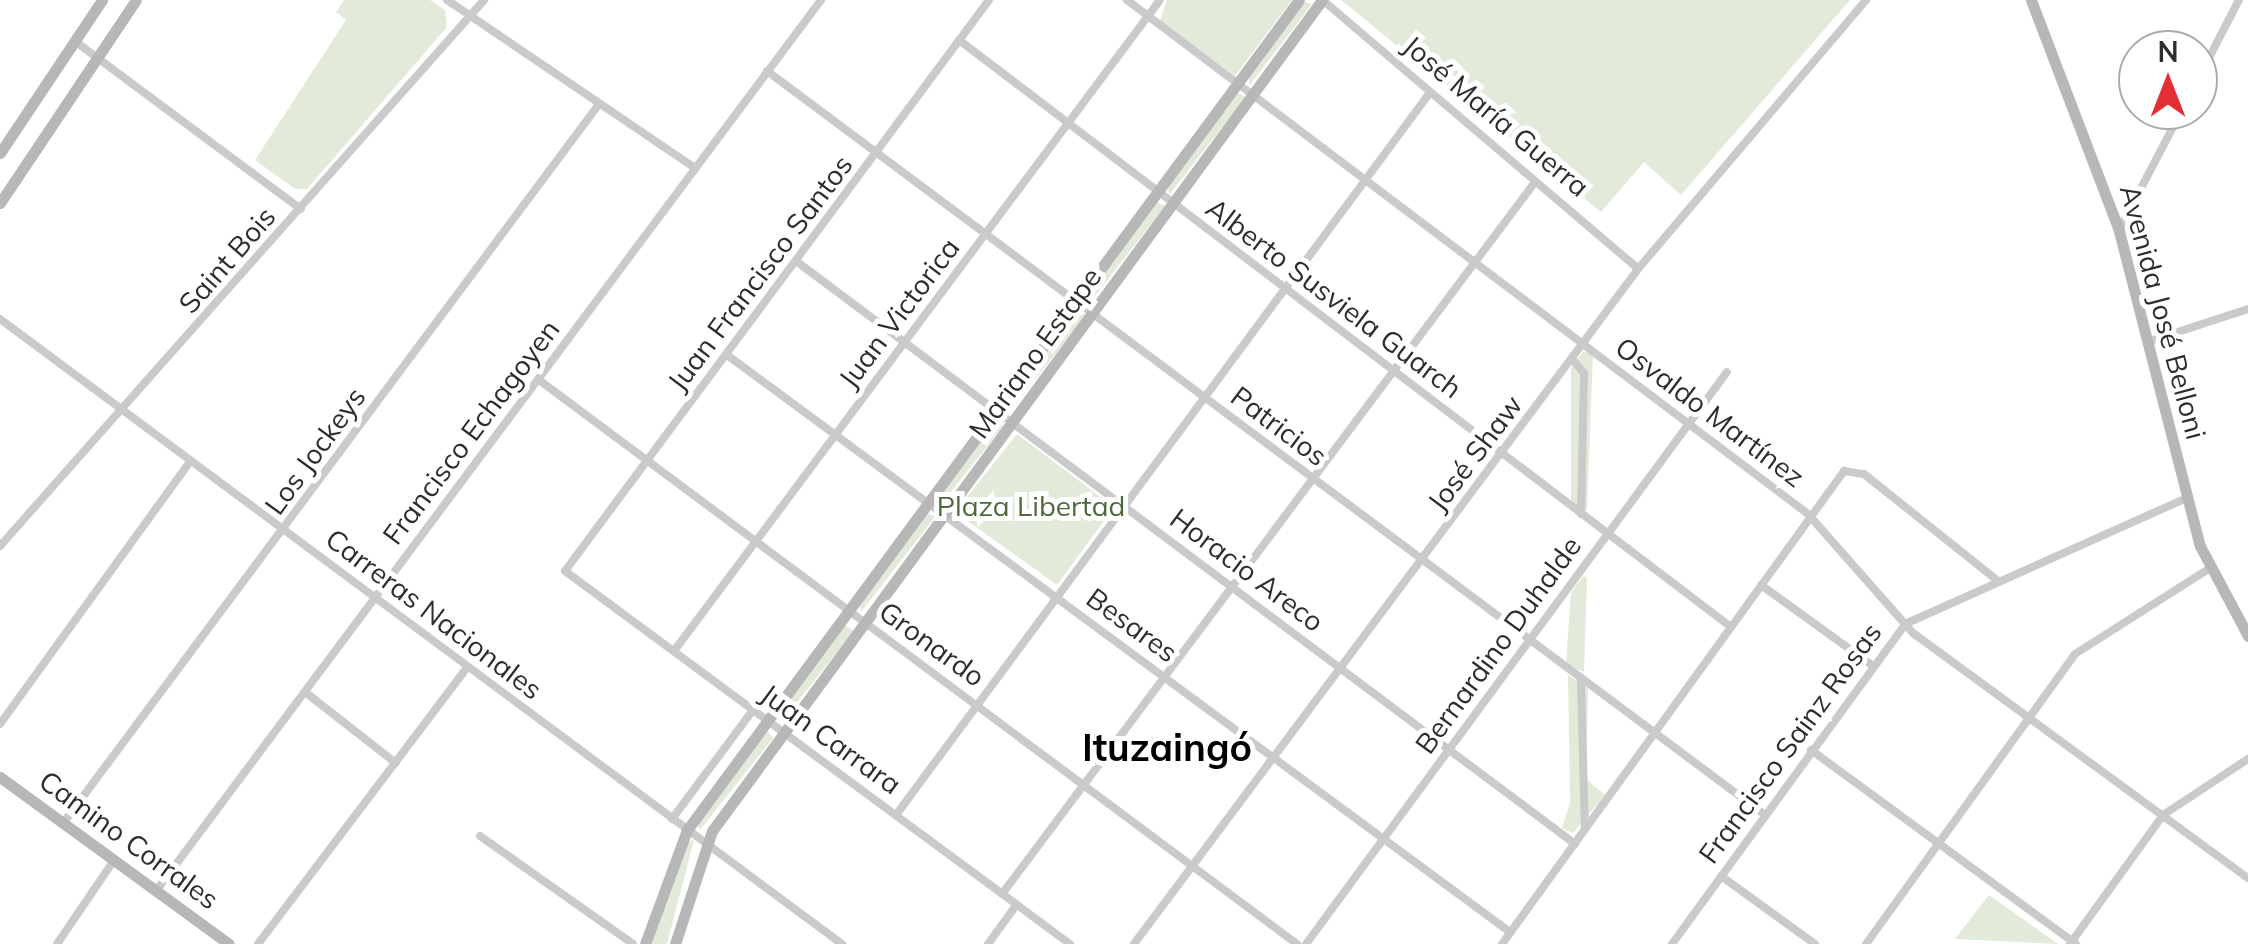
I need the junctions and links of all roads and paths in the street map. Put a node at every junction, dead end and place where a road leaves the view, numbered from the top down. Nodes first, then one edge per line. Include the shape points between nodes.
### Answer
1 (102, 0) edge
2 (136, 0) edge
3 (447, 0) edge
4 (484, 0) edge
5 (821, 0) edge
6 (988, 0) edge
7 (1127, 0) edge
8 (1160, 0) edge
9 (1299, 0) edge
10 (1866, 0) edge
11 (2031, 0) edge
12 (2239, 0) edge
13 (1324, 1) edge
14 (470, 16) junction
15 (1148, 16) junction
16 (958, 40) junction
17 (2218, 40) edge
18 (76, 42) junction
19 (98, 56) junction
20 (767, 71) junction
21 (1237, 84) junction
22 (1430, 94) junction
23 (1255, 97) junction
24 (599, 104) junction
25 (1068, 124) junction
26 (2171, 130) edge
27 (0, 152) edge
28 (877, 153) junction
29 (695, 168) junction
30 (1364, 176) junction
31 (1535, 182) junction
32 (1158, 192) junction
33 (0, 203) edge
34 (1176, 205) junction
35 (301, 209) junction
36 (2118, 231) junction
37 (986, 234) junction
38 (796, 261) junction
39 (1478, 262) junction
40 (1638, 269) junction
41 (1284, 288) junction
42 (1076, 301) junction
43 (2248, 308) edge
44 (1094, 315) junction
45 (0, 319) edge
46 (2150, 341) junction
47 (905, 342) junction
48 (1584, 344) junction
49 (727, 355) junction
50 (1573, 360) junction
51 (1727, 372) dead end
52 (1396, 374) junction
53 (539, 380) junction
54 (1203, 396) junction
55 (997, 410) junction
56 (124, 411) junction
57 (1014, 424) junction
58 (1688, 424) junction
59 (836, 435) junction
60 (1502, 454) junction
61 (647, 460) junction
62 (190, 462) junction
63 (1315, 481) junction
64 (2187, 498) junction
65 (928, 502) junction
66 (1122, 505) junction
67 (1581, 514) junction
68 (1808, 514) junction
69 (946, 516) junction
70 (284, 530) junction
71 (1607, 533) junction
72 (756, 541) junction
73 (0, 546) edge
74 (1421, 562) junction
75 (2210, 568) junction
76 (565, 571) joint
77 (1998, 581) junction
78 (1761, 585) junction
79 (1233, 588) junction
80 (1057, 598) junction
81 (374, 599) junction
82 (848, 610) junction
83 (2244, 620) edge
84 (866, 624) junction
85 (1906, 624) junction
86 (1731, 627) junction
87 (2248, 636) edge
88 (1527, 642) junction
89 (674, 651) junction
90 (1872, 665) junction
91 (467, 668) junction
92 (1341, 669) junction
93 (1166, 678) junction
94 (1581, 681) junction
95 (305, 692) junction
96 (976, 704) junction
97 (754, 710) junction
98 (2027, 719) junction
99 (767, 720) junction
100 (0, 724) edge
101 (785, 733) junction
102 (1654, 734) junction
103 (1449, 749) junction
104 (1811, 750) junction
105 (1274, 758) junction
106 (2248, 759) edge
107 (396, 763) junction
108 (0, 777) edge
109 (1084, 785) junction
110 (896, 815) junction
111 (1765, 815) junction
112 (2163, 816) junction
113 (672, 819) junction
114 (64, 822) junction
115 (1585, 829) junction
116 (687, 830) junction
117 (480, 836) dead end
118 (1384, 839) junction
119 (705, 844) junction
120 (1575, 844) junction
121 (1940, 844) junction
122 (114, 860) junction
123 (1192, 866) junction
124 (1721, 876) junction
125 (2248, 878) edge
126 (156, 891) junction
127 (1002, 894) junction
128 (1017, 904) junction
129 (1510, 932) junction
130 (2072, 943) edge
131 (58, 944) edge
132 (228, 944) edge
133 (258, 944) edge
134 (634, 944) edge
135 (645, 944) edge
136 (675, 944) edge
137 (842, 944) edge
138 (988, 944) edge
139 (1070, 944) edge
140 (1134, 944) edge
141 (1297, 944) edge
142 (1306, 944) edge
143 (1502, 944) edge
144 (1672, 944) edge
145 (1816, 944) edge
146 (1866, 944) edge

1 - 18 street
2 - 19 street
3 - 14 street
4 - 14 street, Saint Bois
5 - 20 street, Francisco Echagoyen
6 - 16 street, Juan Francisco Santos
7 - 15 street, Osvaldo Martínez
8 - 15 street, Juan Victorica
9 - 21 street, Mariano Estape
10 - 40 street, José Shaw
11 - 36 street, Avenida José Belloni
12 - 17 street
13 - 22 street, José María Guerra
13 - 23 street, Mariano Estape
14 - 24 street
14 - 35 street, Saint Bois
15 - 21 street, Osvaldo Martínez
15 - 25 street, Juan Victorica
16 - 25 street, Alberto Susviela Guarch
16 - 28 street, Juan Francisco Santos
18 - 19 street
18 - 27 street
19 - 33 street
19 - 35 street
20 - 28 street, Patricios
20 - 29 street, Francisco Echagoyen
21 - 23 street, Osvaldo Martínez
21 - 32 street, Mariano Estape
22 - 30 street
22 - 31 street, José María Guerra
23 - 30 street, Osvaldo Martínez
23 - 34 street, Mariano Estape
24 - 29 street
24 - 70 street, Los Jockeys
25 - 32 street, Alberto Susviela Guarch
25 - 37 street, Juan Victorica
26 - 36 street
28 - 37 street, Patricios
28 - 38 street, Juan Francisco Santos
29 - 53 street, Francisco Echagoyen
30 - 39 street, Osvaldo Martínez
30 - 41 street
31 - 39 street
31 - 40 street, José María Guerra
32 - 34 street, Alberto Susviela Guarch
32 - 42 street, Mariano Estape
34 - 41 street, Alberto Susviela Guarch
34 - 44 street, Mariano Estape
35 - 56 street, Saint Bois
36 - 46 street, Avenida José Belloni
37 - 42 street, Patricios
37 - 47 street, Juan Victorica
38 - 47 street, Horacio Areco
38 - 49 street, Juan Francisco Santos
39 - 48 street, Osvaldo Martínez
39 - 52 street
40 - 48 street, José Shaw
41 - 52 street, Alberto Susviela Guarch
41 - 54 street
42 - 44 street, Patricios
42 - 55 street, Mariano Estape
43 - 46 street
44 - 54 street, Patricios
44 - 57 street, Mariano Estape
45 - 56 street, Carreras Nacionales
46 - 64 street, Avenida José Belloni
47 - 55 street, Horacio Areco
47 - 59 street, Juan Victorica
48 - 50 street, José Shaw
48 - 58 street, Osvaldo Martínez
49 - 59 street, Besares
49 - 61 street, Juan Francisco Santos
50 - 60 street, José Shaw
50 - 67 street via 1584,373
51 - 58 street, Bernardino Duhalde
52 - 60 street, Alberto Susviela Guarch
52 - 63 street
53 - 61 street, Gronardo
53 - 81 street, Francisco Echagoyen
54 - 63 street, Patricios
54 - 66 street
55 - 57 street, Horacio Areco
55 - 65 street, Mariano Estape
56 - 62 street, Carreras Nacionales
56 - 73 street, Saint Bois
57 - 66 street, Horacio Areco
57 - 69 street, Mariano Estape
58 - 68 street, Osvaldo Martínez
58 - 71 street, Bernardino Duhalde
59 - 65 street, Besares
59 - 72 street, Juan Victorica
60 - 67 street, Alberto Susviela Guarch
60 - 74 street, José Shaw
61 - 72 street, Gronardo
61 - 76 street, Juan Francisco Santos
62 - 70 street, Carreras Nacionales
62 - 100 street
63 - 74 street, Patricios
63 - 79 street
64 - 75 street, Avenida José Belloni
64 - 77 street, Francisco Sainz Rosas
65 - 69 street, Besares
65 - 82 street, Mariano Estape
66 - 79 street, Horacio Areco
66 - 80 street
67 - 71 street, Alberto Susviela Guarch
68 - 77 street via 1844,471 1864,474
68 - 78 street
68 - 85 street, Osvaldo Martínez
69 - 80 street, Besares
69 - 84 street, Mariano Estape
70 - 81 street, Carreras Nacionales
70 - 114 street, Los Jockeys
71 - 86 street, Alberto Susviela Guarch
71 - 88 street, Bernardino Duhalde
72 - 82 street, Gronardo
72 - 89 street, Juan Victorica
74 - 88 street, Patricios
74 - 92 street, José Shaw
75 - 83 street, Avenida José Belloni
75 - 98 street via 2083,648
76 - 89 street, Juan Carrara
77 - 85 street, Francisco Sainz Rosas
78 - 86 street
78 - 90 street
79 - 92 street, Horacio Areco
79 - 93 street
80 - 93 street, Besares
80 - 96 street
81 - 91 street, Carreras Nacionales
81 - 95 street, Francisco Echagoyen
82 - 84 street, Gronardo
82 - 99 street, Mariano Estape
83 - 87 street, Avenida José Belloni
84 - 96 street, Gronardo
84 - 101 street, Mariano Estape
85 - 90 street, Francisco Sainz Rosas
85 - 98 street, Osvaldo Martínez
86 - 102 street
88 - 94 street, Patricios
88 - 103 street, Bernardino Duhalde
89 - 97 street, Juan Carrara
90 - 104 street, Francisco Sainz Rosas
91 - 107 street
91 - 113 street, Carreras Nacionales
92 - 103 street, Horacio Areco
92 - 105 street, José Shaw
93 - 105 street, Besares
93 - 109 street
94 - 102 street, Patricios
94 - 115 street
95 - 107 street
95 - 126 street, Francisco Echagoyen
96 - 109 street, Gronardo
96 - 110 street
97 - 99 street, Juan Carrara
97 - 113 street
98 - 112 street, Osvaldo Martínez
98 - 121 street
99 - 101 street, Juan Carrara
99 - 116 street, Mariano Estape
101 - 110 street, Juan Carrara
101 - 119 street, Mariano Estape
102 - 111 street, Patricios
102 - 115 street
103 - 118 street, Bernardino Duhalde
103 - 120 street, Horacio Areco
104 - 111 street, Francisco Sainz Rosas
104 - 121 street
105 - 118 street, Besares
105 - 123 street, José Shaw
106 - 112 street
107 - 133 street
108 - 114 street, Camino Corrales
109 - 123 street, Gronardo
109 - 127 street
110 - 127 street, Juan Carrara
111 - 124 street, Francisco Sainz Rosas
112 - 125 street, Osvaldo Martínez
112 - 130 street
113 - 116 street, Carreras Nacionales
114 - 122 street, Camino Corrales
115 - 120 street
116 - 119 street, Carreras Nacionales
116 - 135 street, Mariano Estape
117 - 134 street
118 - 129 street, Besares
118 - 142 street, Bernardino Duhalde
119 - 136 street, Mariano Estape
119 - 137 street, Carreras Nacionales
120 - 129 street
121 - 130 street
121 - 146 street
122 - 126 street, Camino Corrales
122 - 131 street
123 - 140 street, José Shaw
123 - 141 street, Gronardo
124 - 144 street, Francisco Sainz Rosas
124 - 145 street
126 - 132 street, Camino Corrales
127 - 128 street, Juan Carrara
128 - 138 street
128 - 139 street, Juan Carrara
129 - 143 street

